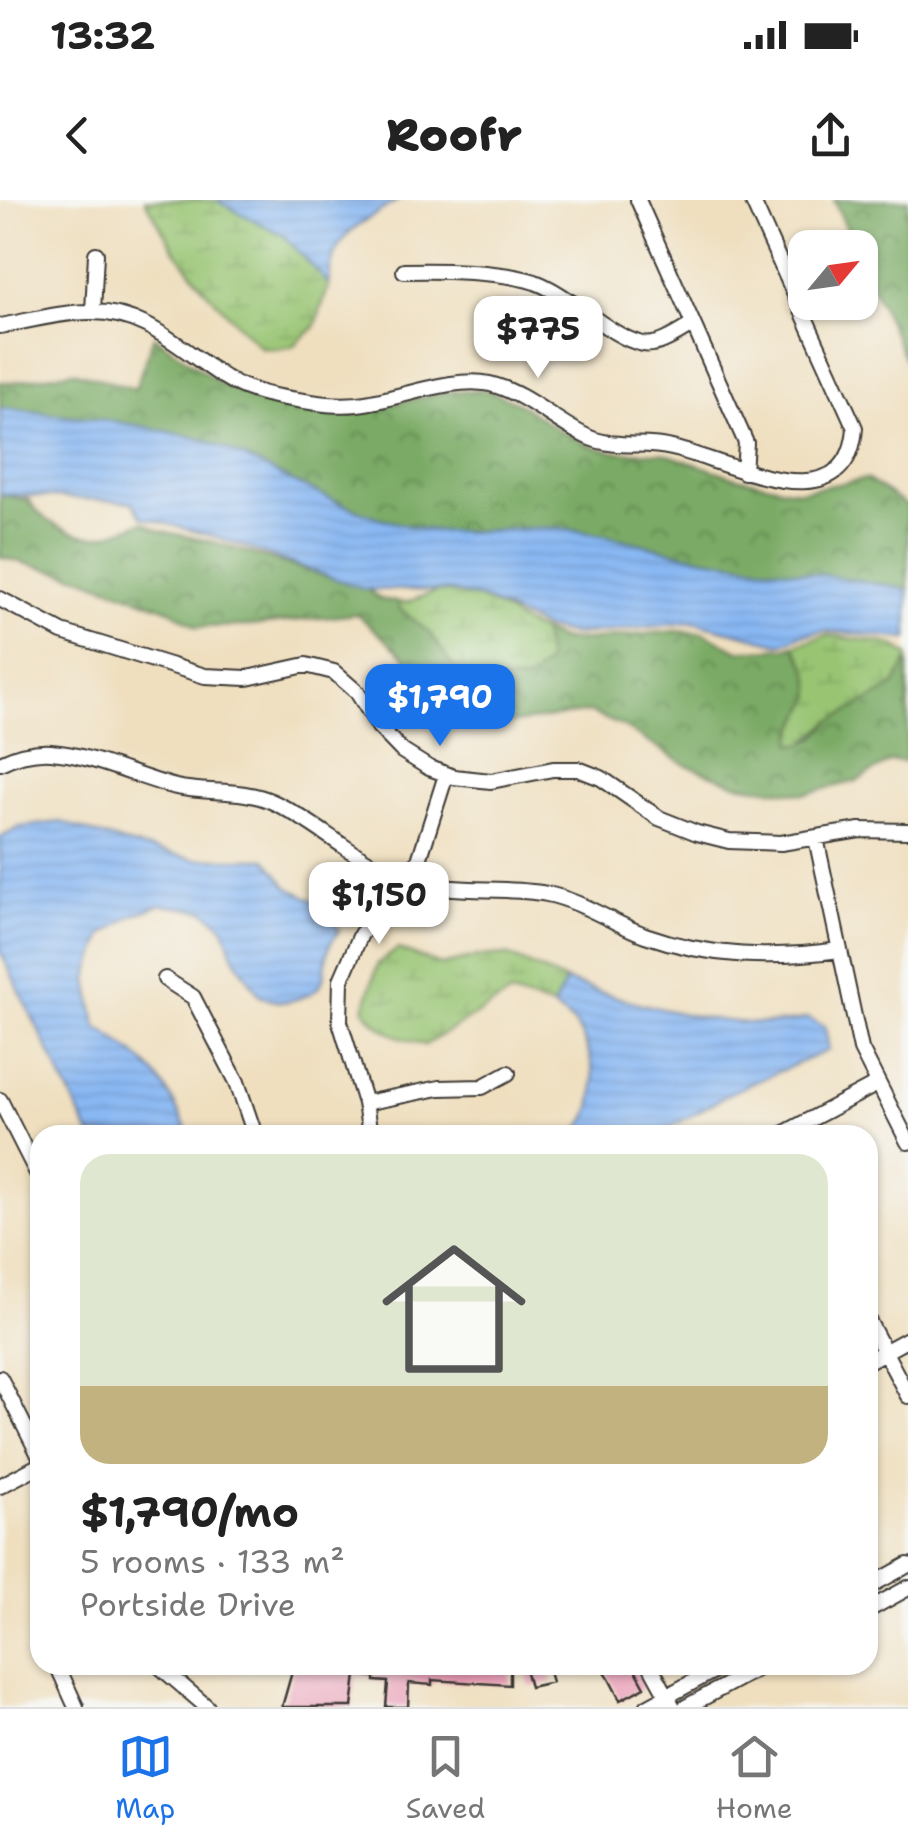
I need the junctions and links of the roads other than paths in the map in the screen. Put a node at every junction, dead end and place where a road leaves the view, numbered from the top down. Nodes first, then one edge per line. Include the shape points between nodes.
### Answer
1 (638, 200) edge
2 (752, 200) edge
3 (96, 254) dead end
4 (404, 271) dead end
5 (93, 312) junction
6 (692, 325) junction
7 (0, 326) edge
8 (744, 472) junction
9 (0, 599) edge
10 (0, 762) edge
11 (446, 774) junction
12 (908, 831) edge
13 (816, 838) junction
14 (411, 881) junction
15 (840, 950) junction
16 (165, 980) dead end
17 (508, 1073) dead end
18 (877, 1084) junction
19 (0, 1100) edge
20 (364, 1103) junction
21 (251, 1125) edge
22 (368, 1125) edge
23 (800, 1125) edge
24 (908, 1142) edge
25 (30, 1159) edge
26 (908, 1339) edge
27 (878, 1340) edge
28 (884, 1352) junction
29 (878, 1355) edge
30 (0, 1378) edge
31 (908, 1396) edge
32 (30, 1440) edge
33 (30, 1467) edge
34 (0, 1486) edge
35 (908, 1565) edge
36 (878, 1582) edge
37 (908, 1588) edge
38 (878, 1604) edge
39 (61, 1675) edge
40 (170, 1675) edge
41 (656, 1675) edge
42 (709, 1675) edge
43 (745, 1675) edge
44 (670, 1701) edge
45 (76, 1707) edge
46 (207, 1707) edge
47 (646, 1707) edge
48 (686, 1707) edge

1 - 6 street
2 - 8 street via 855,428 842,468 821,479 788,482
3 - 5 street
4 - 6 street via 532,281 645,344
5 - 7 street
5 - 8 street via 166,333 226,379 266,394 366,404 444,385 488,383 594,440 673,448
6 - 8 street via 746,443
9 - 11 street via 62,632 205,676 247,678 306,665 334,672 402,752
10 - 14 street via 28,753 65,753 179,787 257,796
11 - 13 street via 491,780 578,770 696,833 748,843
11 - 14 street
12 - 13 street
13 - 15 street
14 - 15 street via 551,895 646,935 724,954
14 - 20 street via 361,934 341,980 340,1022
15 - 18 street via 861,1050
16 - 21 street via 194,996
17 - 20 street via 482,1087 422,1090
18 - 23 street
18 - 24 street
19 - 25 street
20 - 22 street
26 - 28 street
27 - 28 street
28 - 29 street
28 - 31 street
30 - 32 street
33 - 34 street
35 - 36 street
37 - 38 street
39 - 45 street
40 - 46 street
41 - 44 street
42 - 44 street
43 - 48 street
44 - 47 street

